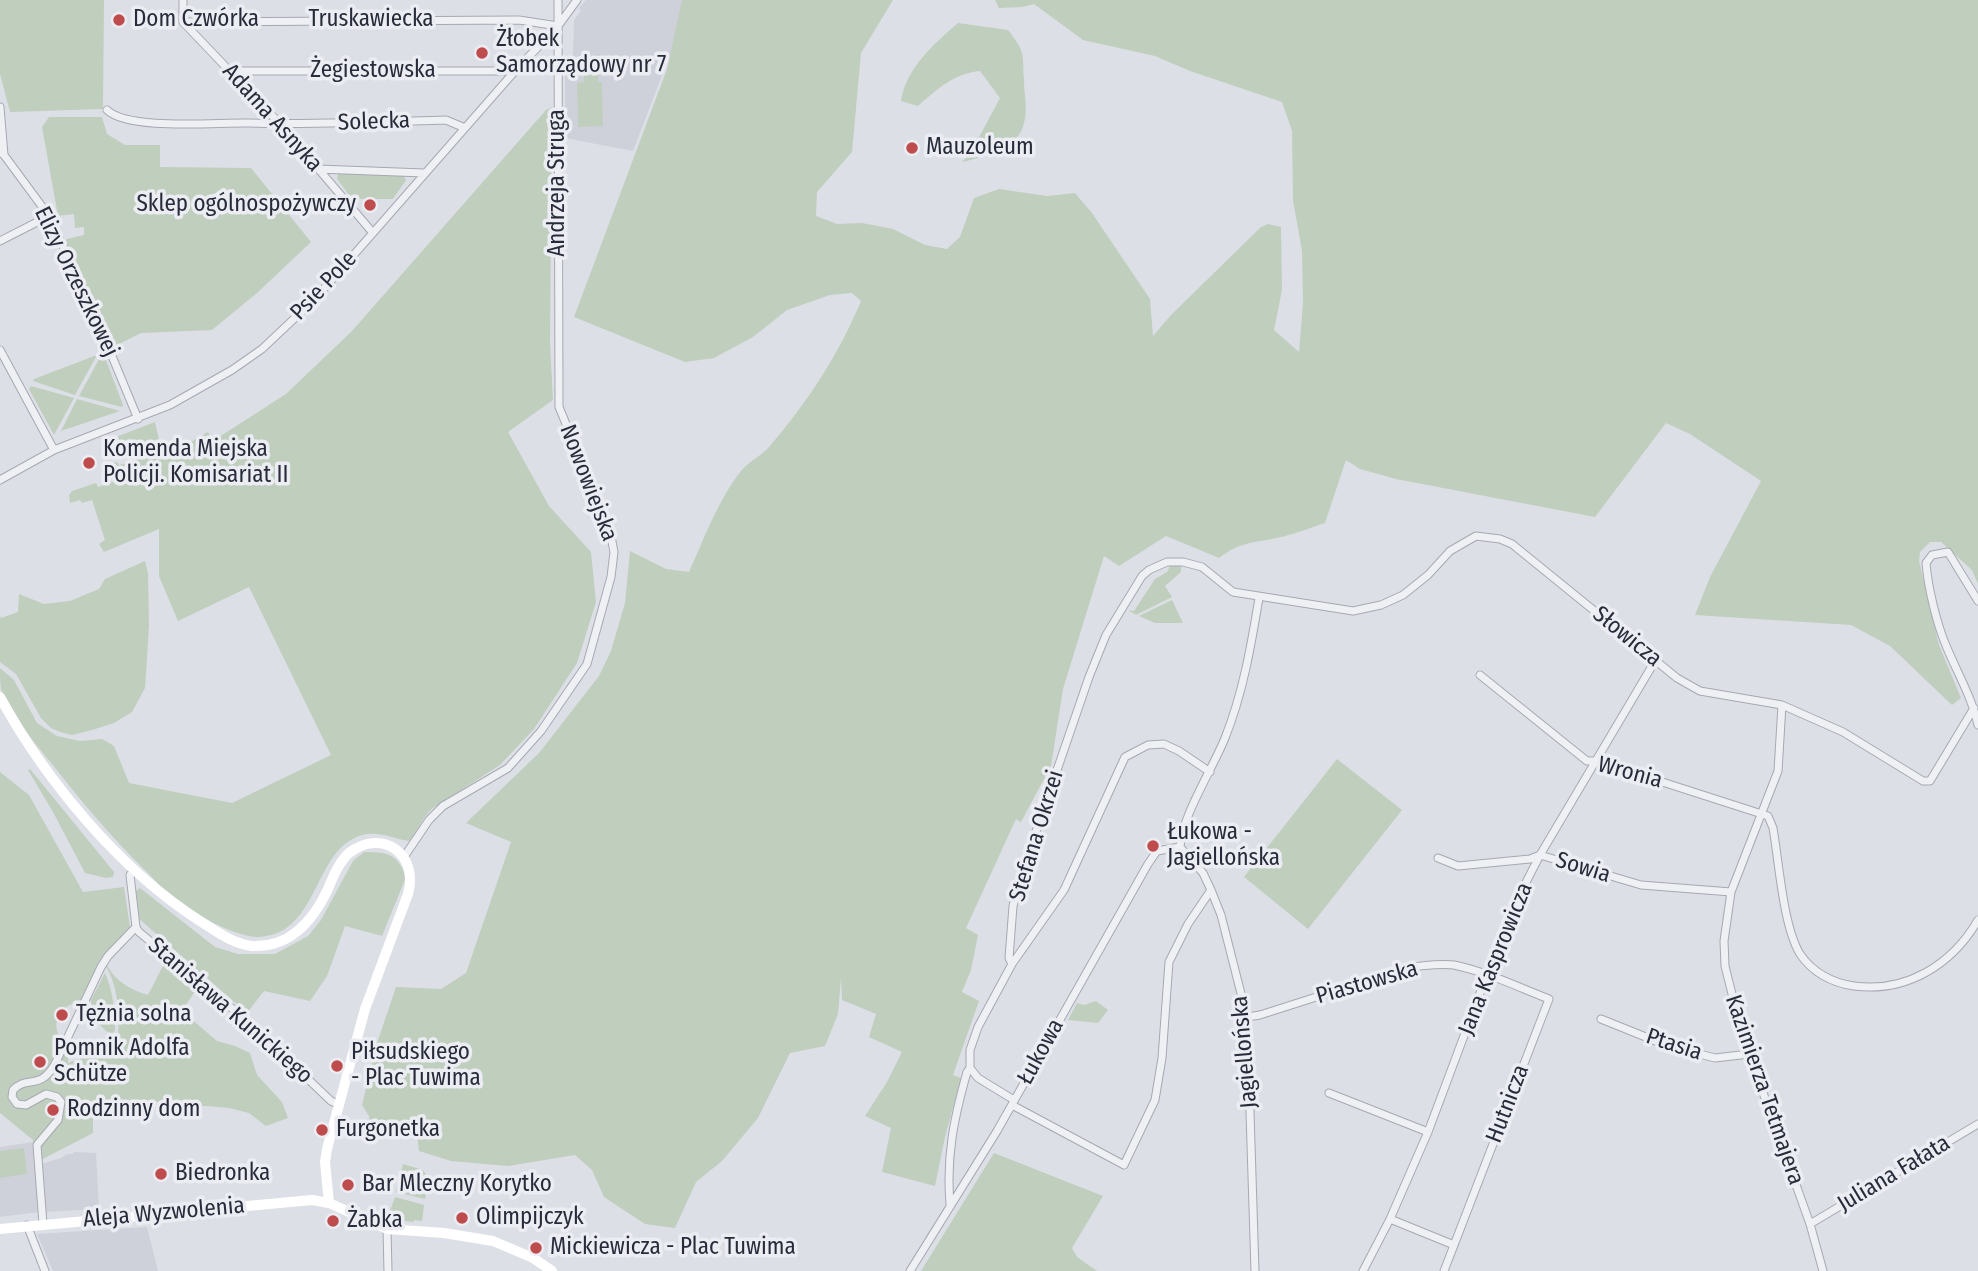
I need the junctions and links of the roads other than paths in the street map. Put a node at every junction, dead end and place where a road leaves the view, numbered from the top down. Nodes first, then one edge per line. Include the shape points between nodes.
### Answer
1 (183, 0) edge
2 (558, 0) edge
3 (577, 0) edge
4 (183, 22) junction
5 (558, 26) junction
6 (231, 71) junction
7 (514, 71) junction
8 (0, 107) edge
9 (107, 110) dead end
10 (281, 125) junction
11 (465, 128) junction
12 (2, 153) edge
13 (318, 169) junction
14 (424, 173) junction
15 (49, 216) junction
16 (373, 233) junction
17 (0, 241) edge
18 (558, 281) joint
19 (0, 350) edge
20 (138, 419) junction
21 (54, 450) junction
22 (0, 480) edge
23 (1259, 598) junction
24 (1978, 601) edge
25 (1655, 661) junction
26 (1480, 676) dead end
27 (0, 697) edge
28 (1782, 705) junction
29 (1974, 708) junction
30 (1978, 725) edge
31 (1597, 761) junction
32 (1210, 772) junction
33 (1763, 813) junction
34 (1180, 847) junction
35 (1540, 855) junction
36 (404, 857) junction
37 (1437, 858) dead end
38 (134, 871) junction
39 (1211, 890) junction
40 (1731, 892) junction
41 (1978, 920) edge
42 (136, 927) junction
43 (1012, 964) junction
44 (1488, 975) junction
45 (1247, 1017) junction
46 (1601, 1018) dead end
47 (1749, 1054) junction
48 (970, 1069) junction
49 (1329, 1093) dead end
50 (1013, 1102) junction
51 (338, 1104) junction
52 (1978, 1124) edge
53 (1428, 1132) junction
54 (329, 1203) junction
55 (951, 1205) junction
56 (1391, 1219) junction
57 (43, 1224) junction
58 (1810, 1224) junction
59 (27, 1226) junction
60 (0, 1228) edge
61 (387, 1229) junction
62 (1454, 1245) junction
63 (46, 1271) edge
64 (388, 1271) edge
65 (552, 1271) edge
66 (910, 1271) edge
67 (1255, 1271) edge
68 (1363, 1271) edge
69 (1444, 1271) edge
70 (1824, 1271) edge

1 - 4 street
2 - 5 street, Andrzeja Struga
3 - 5 street, Psie Pole
4 - 5 street, Truskawiecka via 519,20
4 - 6 street, Adama Asnyka
5 - 7 street, Psie Pole
5 - 18 street, Andrzeja Struga
6 - 7 street, Żegiestowska
6 - 10 street, Adama Asnyka
7 - 11 street, Psie Pole
8 - 12 street
9 - 10 street, Solecka via 154,122
10 - 11 street, Solecka via 446,120
10 - 13 street, Adama Asnyka
11 - 14 street, Psie Pole
12 - 15 street, Elizy Orzeszkowej
13 - 14 street
13 - 16 street, Adama Asnyka
14 - 16 street, Psie Pole
15 - 17 street
15 - 20 street, Elizy Orzeszkowej
16 - 20 street, Psie Pole via 315,299 262,349 201,388
18 - 36 street, Nowowiejska via 559,407 608,523 614,552 598,629 587,664 541,731 508,768 443,806
19 - 21 street
20 - 21 street, Psie Pole
21 - 22 street, Psie Pole
23 - 25 street, Słowicza via 1353,611 1381,605 1403,595 1463,542 1476,536 1490,537 1512,544
23 - 32 street via 1238,704
23 - 43 street, Stefana Okrzei via 1233,592 1202,567 1174,562 1142,576 1106,635 1022,872 1013,906
24 - 29 street via 1948,552 1931,555 1927,577 1943,634
25 - 28 street, Słowicza via 1700,691
25 - 31 street, Jana Kasprowicza
26 - 31 street, Wronia via 1587,761
27 - 38 street via 36,756
28 - 29 street, Słowicza via 1843,732 1923,781 1930,781
28 - 33 street, Kazimierza Tetmajera via 1778,771
29 - 30 street
31 - 33 street, Wronia
31 - 35 street, Jana Kasprowicza
32 - 34 street via 1183,828
32 - 43 street, Stefana Okrzei via 1164,744 1149,745 1125,757 1064,890
33 - 40 street, Kazimierza Tetmajera
33 - 41 street via 1773,828 1792,936 1807,963 1831,980 1879,987 1914,979 1943,962
34 - 39 street, Jagiellońska
34 - 50 street, Łukowa via 1157,851 1148,864
35 - 37 street, Sowia via 1458,866
35 - 40 street, Sowia via 1641,885
35 - 44 street, Jana Kasprowicza
36 - 38 street via 382,843 352,851 301,929 273,944 253,946 223,936
36 - 51 street via 411,875 408,894 365,1009
38 - 42 street, Stanisława Kunickiego via 130,876
39 - 45 street, Jagiellońska
39 - 50 street via 1169,962 1155,1100 1124,1165
40 - 47 street, Kazimierza Tetmajera via 1725,966
42 - 51 street, Stanisława Kunickiego
42 - 57 street via 101,967 46,1077 13,1090 17,1104 26,1105 46,1094 61,1102 58,1120 37,1145
43 - 48 street via 978,1027 970,1049
44 - 45 street, Piastowska via 1452,965 1410,967
44 - 53 street, Jana Kasprowicza
44 - 62 street, Hutnicza via 1549,999
45 - 67 street, Jagiellońska
46 - 47 street, Ptasia via 1668,1046 1715,1058
47 - 58 street, Kazimierza Tetmajera
48 - 50 street
48 - 55 street via 950,1139
49 - 53 street
50 - 55 street, Łukowa
51 - 54 street via 326,1156
52 - 58 street, Juliana Fałata
53 - 56 street, Jana Kasprowicza
54 - 57 street, Aleja Wyzwolenia via 281,1202
54 - 61 street
55 - 66 street, Łukowa
56 - 62 street
56 - 68 street, Jana Kasprowicza
57 - 59 street, Aleja Wyzwolenia
58 - 70 street, Kazimierza Tetmajera
59 - 60 street, Aleja Wyzwolenia
59 - 63 street
61 - 64 street
61 - 65 street via 494,1241
62 - 69 street, Hutnicza

